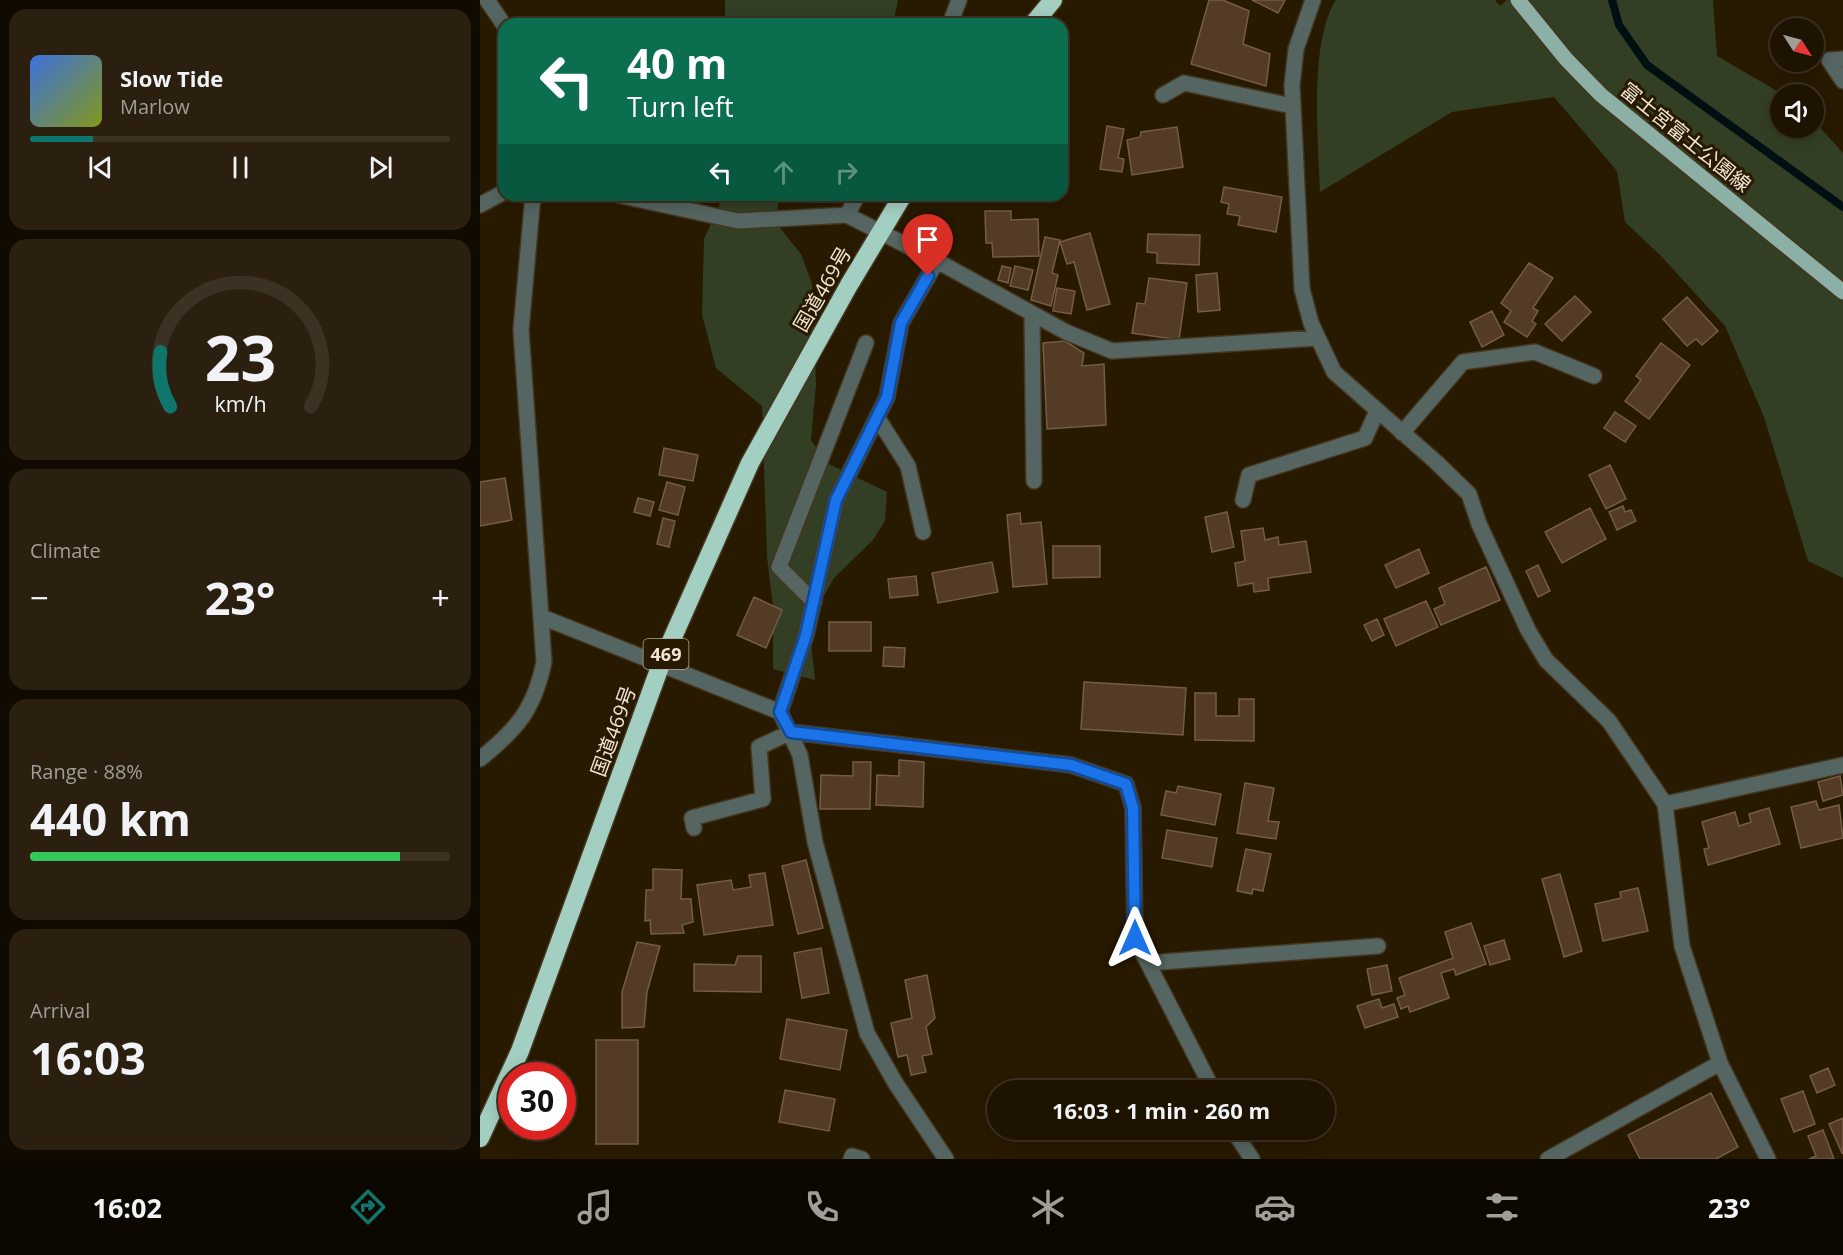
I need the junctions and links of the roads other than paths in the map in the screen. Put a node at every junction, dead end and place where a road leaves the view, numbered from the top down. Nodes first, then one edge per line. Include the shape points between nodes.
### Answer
1 (487, 0) edge
2 (959, 0) edge
3 (1053, 0) edge
4 (1313, 0) edge
5 (1518, 0) edge
6 (499, 18) edge
7 (952, 18) edge
8 (1039, 18) edge
9 (1843, 59) edge
10 (1843, 81) edge
11 (1163, 95) dead end
12 (1292, 106) junction
13 (498, 195) edge
14 (532, 201) edge
15 (646, 201) edge
16 (855, 201) edge
17 (899, 201) edge
18 (480, 205) edge
19 (847, 215) junction
20 (880, 231) junction
21 (937, 261) junction
22 (1843, 292) edge
23 (1032, 314) junction
24 (1318, 338) junction
25 (866, 343) dead end
26 (1594, 376) dead end
27 (1377, 411) junction
28 (877, 417) junction
29 (1402, 433) junction
30 (1034, 481) dead end
31 (1243, 500) dead end
32 (923, 532) dead end
33 (814, 602) junction
34 (542, 617) junction
35 (661, 664) junction
36 (780, 712) junction
37 (791, 732) junction
38 (480, 759) edge
39 (1843, 765) edge
40 (1665, 804) junction
41 (694, 828) dead end
42 (1378, 946) dead end
43 (1148, 963) junction
44 (1720, 1063) junction
45 (1208, 1080) edge
46 (480, 1138) edge
47 (1240, 1140) edge
48 (851, 1159) edge
49 (862, 1159) edge
50 (946, 1159) edge
51 (1252, 1159) edge
52 (1548, 1159) edge
53 (1768, 1159) edge

1 - 6 street
2 - 7 street
3 - 8 highway
4 - 12 street via 1296,49
5 - 22 main road, 富士宮富士公園線 via 1601,95
9 - 10 street via 1829,60
11 - 12 street via 1184,82
12 - 24 street via 1302,289
13 - 18 street
14 - 34 street via 521,330
15 - 19 street via 738,221
16 - 19 street
17 - 20 highway, 国道469号 / 469
19 - 20 street
20 - 21 street
20 - 35 highway, 国道469号 / 469 via 750,464
21 - 23 street
21 - 28 street via 901,323 887,397
23 - 24 street via 1112,351
23 - 30 street
24 - 27 street via 1334,372
25 - 33 street via 779,567
26 - 29 street via 1535,352 1463,362
27 - 29 street
27 - 31 street via 1365,438 1249,475
28 - 32 street via 908,466
28 - 33 street via 836,500
29 - 40 street via 1468,494 1498,567 1546,660 1609,721
33 - 36 street
34 - 35 street
34 - 38 street via 544,662 538,691 523,718
35 - 36 street
35 - 46 highway, 国道469号 / 469 via 520,1051
36 - 37 street
37 - 41 street via 759,747 763,799 692,818
37 - 43 street via 1071,765 1126,784 1133,808 1135,938
37 - 50 street via 800,755 814,842 867,1033
39 - 40 street
40 - 44 street via 1682,946
42 - 43 street
43 - 45 street
44 - 52 street
44 - 53 street
47 - 51 street
48 - 49 street

